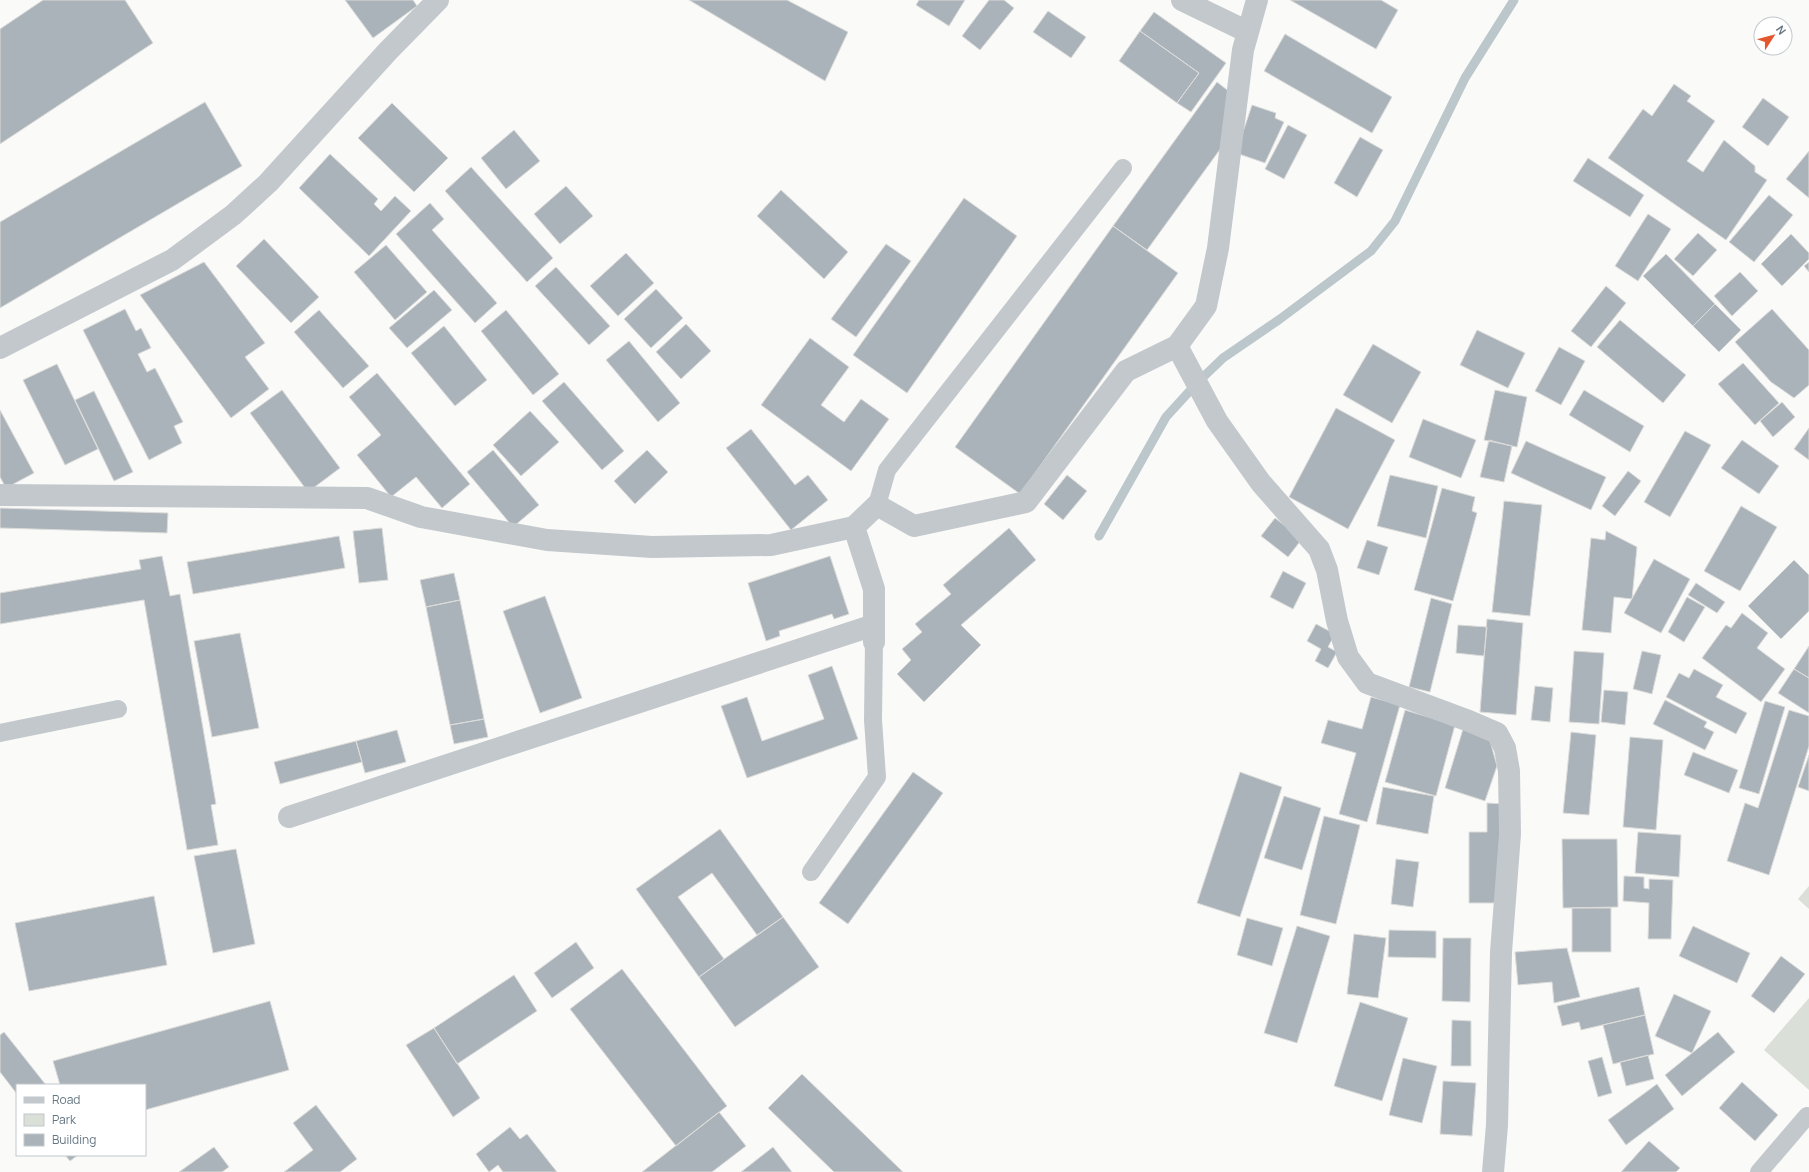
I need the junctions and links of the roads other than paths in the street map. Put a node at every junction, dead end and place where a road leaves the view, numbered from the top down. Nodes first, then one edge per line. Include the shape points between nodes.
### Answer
1 (438, 0) edge
2 (1182, 0) edge
3 (1257, 0) edge
4 (1248, 32) junction
5 (1123, 168) dead end
6 (1177, 346) junction
7 (0, 348) edge
8 (0, 494) edge
9 (877, 504) junction
10 (854, 527) junction
11 (874, 634) junction
12 (118, 709) dead end
13 (0, 733) edge
14 (289, 817) dead end
15 (811, 872) dead end
16 (1809, 1118) edge
17 (1493, 1172) edge
18 (1759, 1172) edge

1 - 7 street via 268,183 233,215 172,260
2 - 4 street
3 - 4 street
4 - 6 street via 1243,50 1218,248 1206,306
5 - 9 lane via 887,470
6 - 9 street via 1126,371 1026,502 914,526
6 - 17 street via 1217,420 1261,483 1319,549 1327,570 1337,621 1348,657 1367,684 1497,733 1505,748 1509,772 1510,834 1501,952 1498,1125
8 - 10 street via 367,498 421,517 547,540 652,547 771,545
9 - 10 street
10 - 11 street via 874,589
11 - 14 street
11 - 15 lane via 873,720 877,777
12 - 13 lane
16 - 18 lane via 1807,1116

